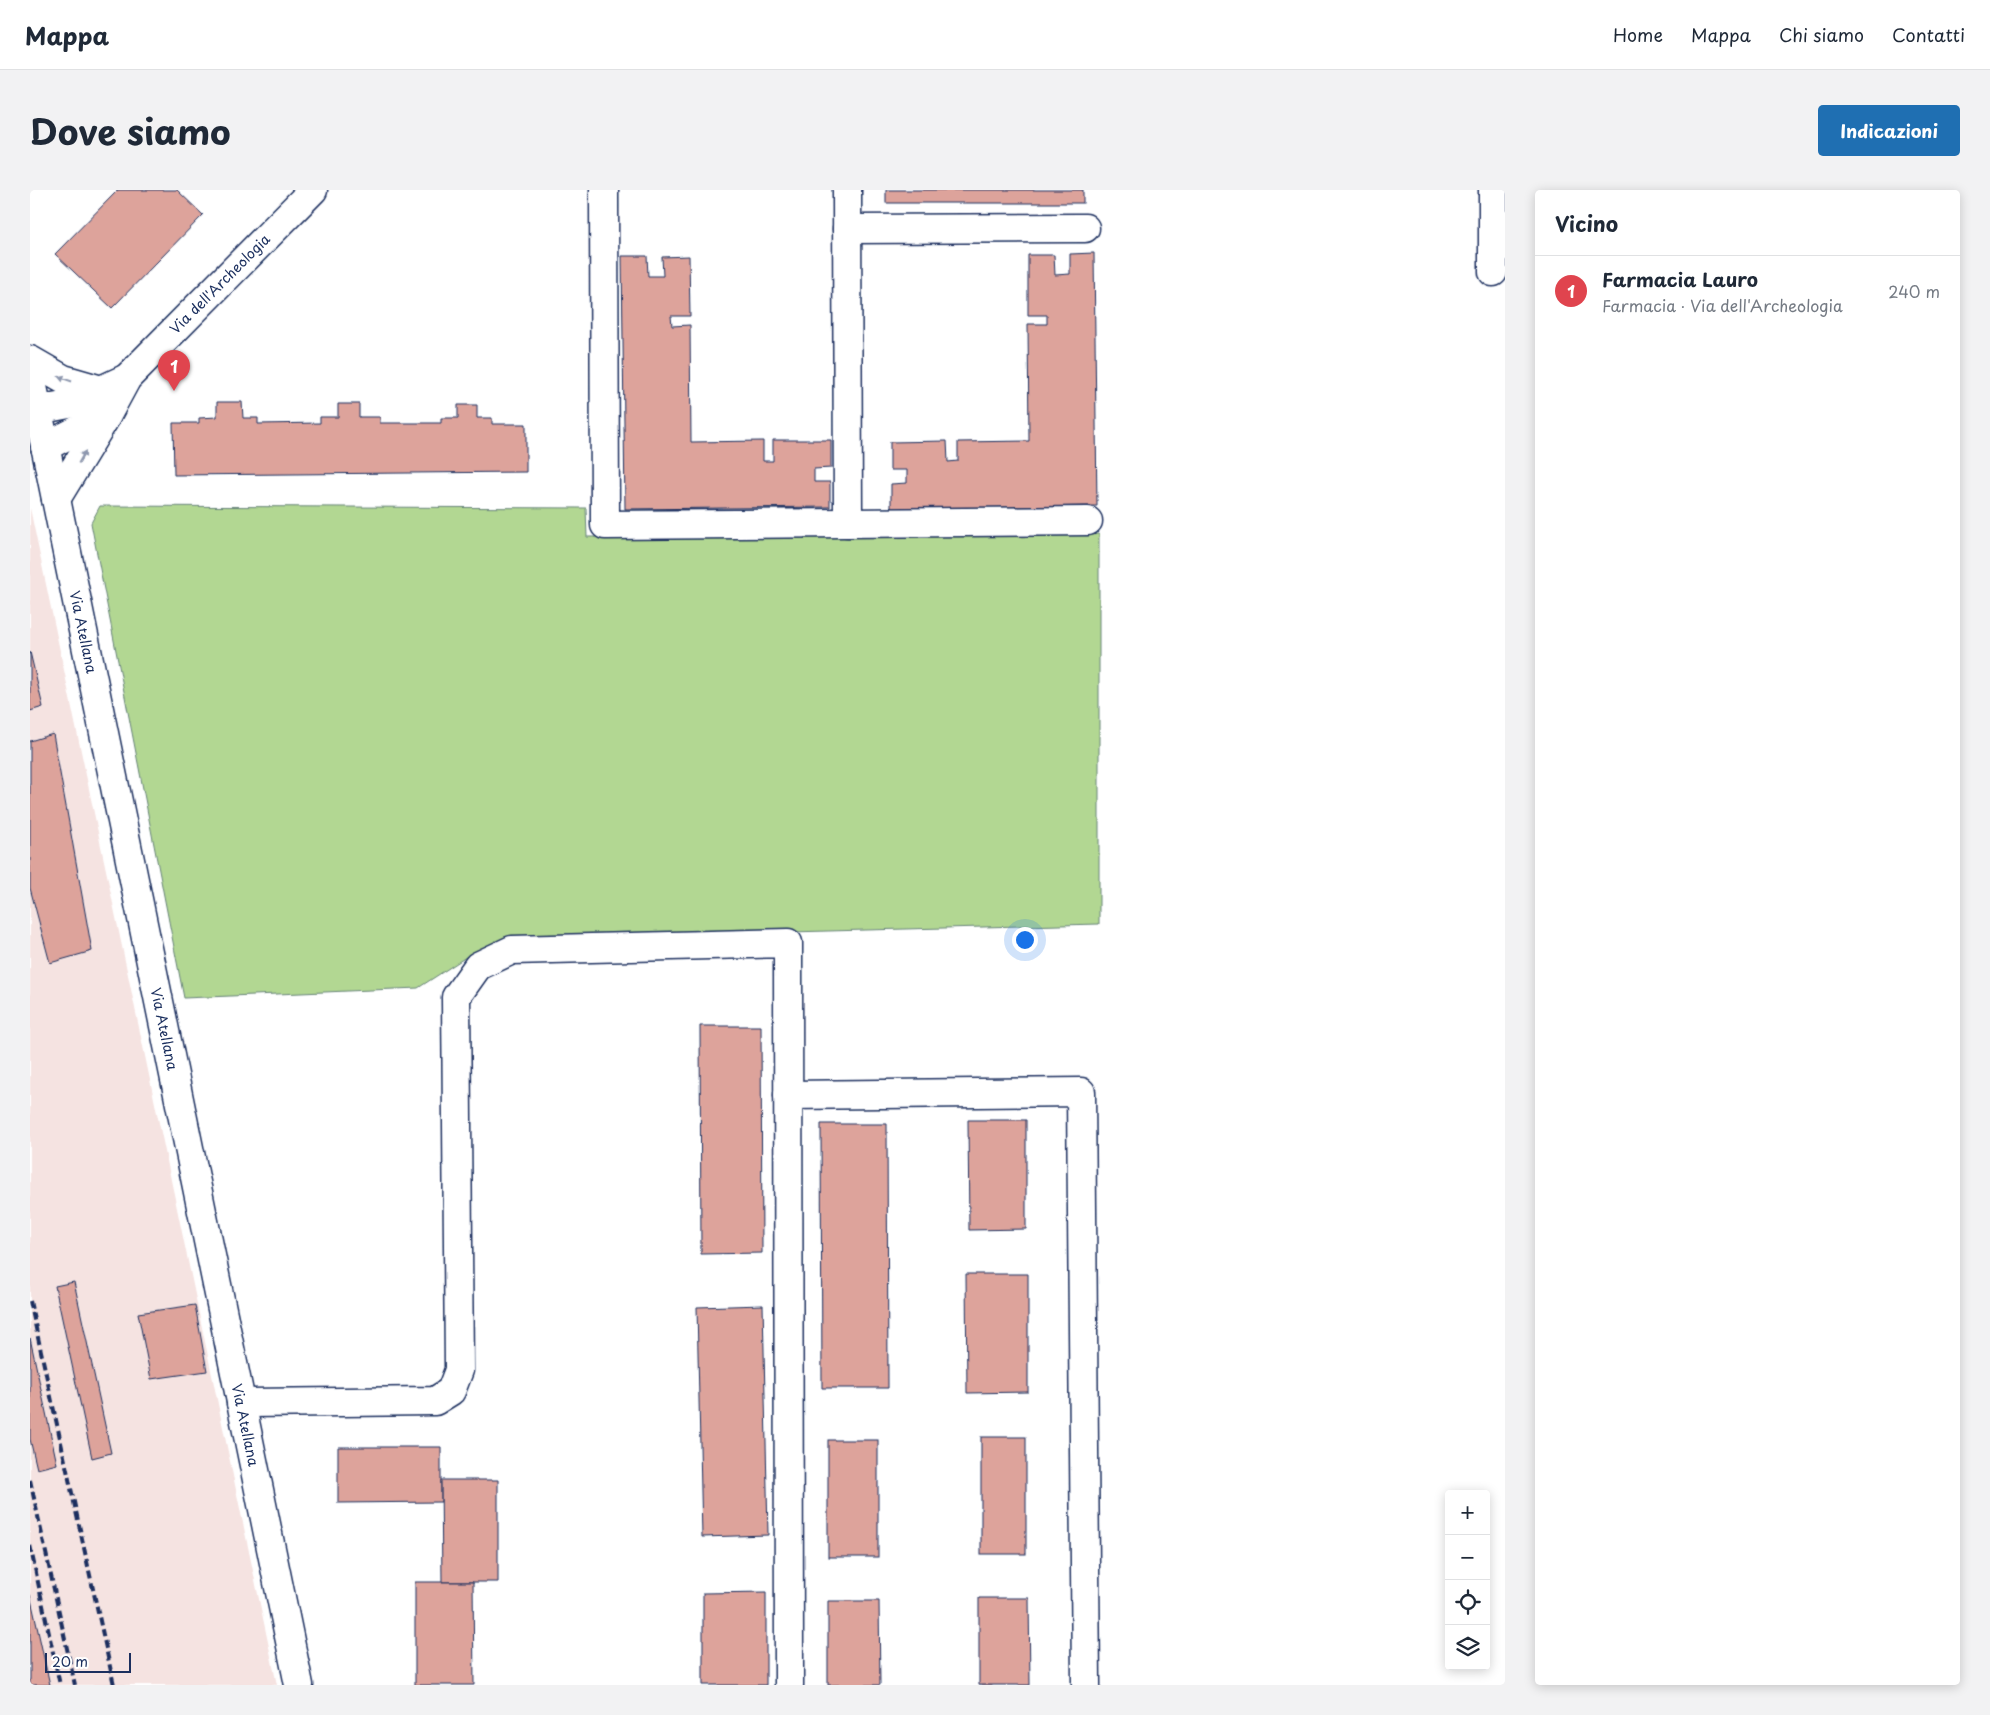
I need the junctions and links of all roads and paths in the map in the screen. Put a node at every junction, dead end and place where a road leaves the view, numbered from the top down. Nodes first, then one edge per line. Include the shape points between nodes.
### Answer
1 (313, 190) edge
2 (604, 190) edge
3 (847, 190) edge
4 (1493, 190) edge
5 (1085, 228) dead end
6 (847, 229) junction
7 (1493, 272) dead end
8 (30, 360) edge
9 (30, 372) edge
10 (104, 402) junction
11 (37, 410) junction
12 (45, 447) junction
13 (56, 499) junction
14 (1088, 521) dead end
15 (848, 523) junction
16 (788, 1095) junction
17 (241, 1403) junction
18 (299, 1685) edge
19 (789, 1685) edge
20 (1086, 1685) edge

1 - 10 street, Via dell'Archeologia
2 - 15 street via 604,525
3 - 6 street
4 - 7 street
5 - 6 street
6 - 15 street
10 -> 8 street
9 - 11 street, Via Atellana
10 - 11 street via 74,403
10 - 12 street
13 -> 10 street
11 - 12 street, Via Atellana
12 - 13 street, Via Atellana
13 - 17 street, Via Atellana
14 - 15 street
16 - 17 street via 788,943 512,950 478,966 456,997 460,1370 451,1391 435,1401
16 - 19 street
16 - 20 street via 1081,1092
17 - 18 street, Via Atellana

